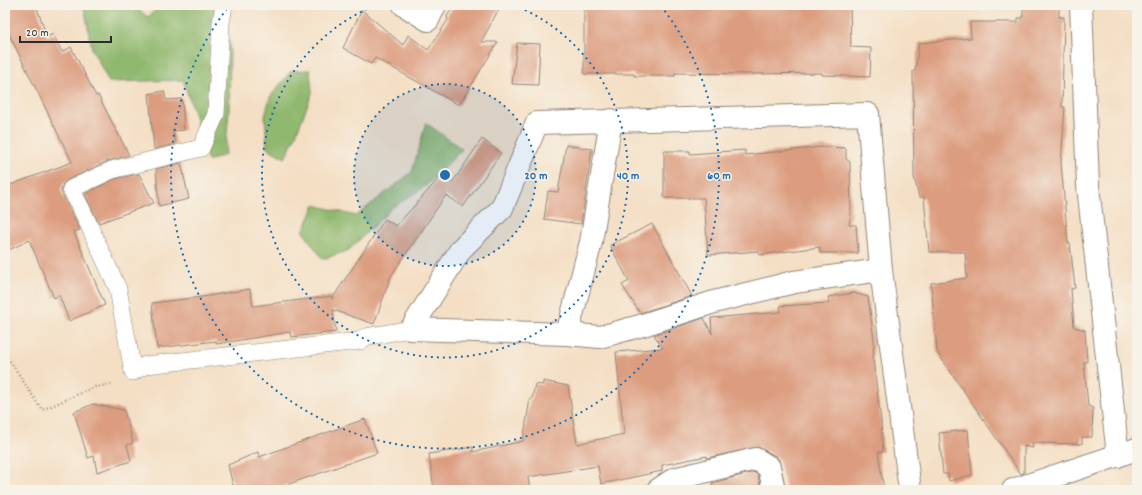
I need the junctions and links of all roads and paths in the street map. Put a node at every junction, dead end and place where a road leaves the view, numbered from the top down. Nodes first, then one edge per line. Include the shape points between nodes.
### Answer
1 (224, 5) edge
2 (404, 5) edge
3 (435, 5) edge
4 (1081, 5) edge
5 (611, 120) junction
6 (881, 270) junction
7 (411, 329) junction
8 (567, 334) junction
9 (5, 350) edge
10 (133, 372) junction
11 (1127, 452) edge
12 (658, 490) edge
13 (774, 490) edge
14 (910, 490) edge
15 (1013, 490) edge

1 - 10 lane via 216,114 201,148 112,170 71,189 118,289
2 - 3 street via 428,20
4 - 11 street via 1088,186
5 - 6 street via 868,114
5 - 7 street via 537,123 502,208 461,249
5 - 8 street via 591,242
6 - 8 street via 794,282 714,302 600,337
6 - 14 street
7 - 8 street
7 - 10 lane via 365,337 360,341 146,365
9 - 10 path via 42,410 95,387 129,381
11 - 15 street
12 - 13 street via 674,479 756,459 769,467

